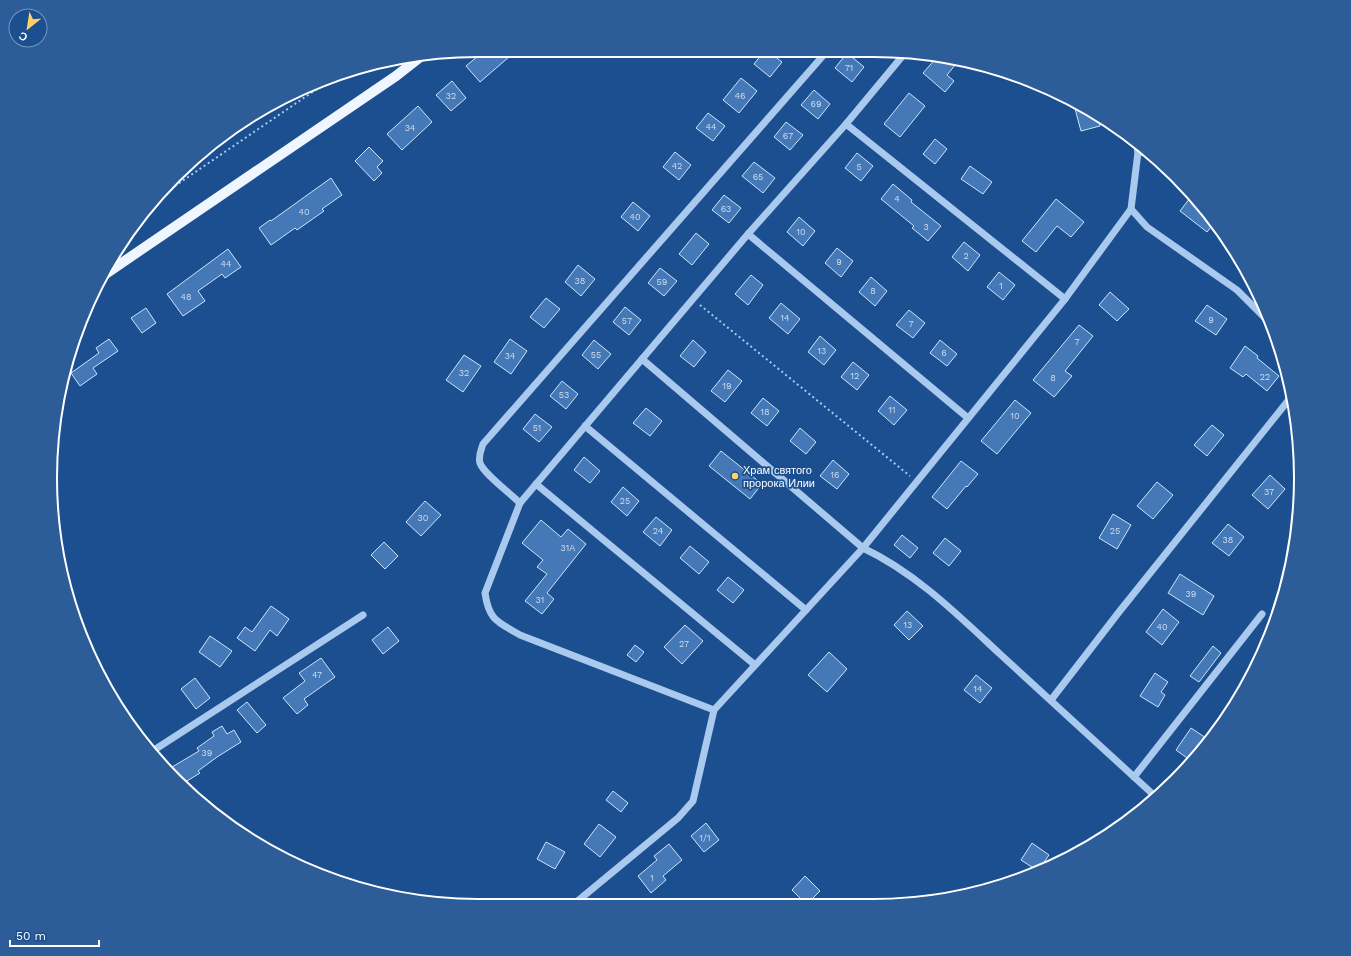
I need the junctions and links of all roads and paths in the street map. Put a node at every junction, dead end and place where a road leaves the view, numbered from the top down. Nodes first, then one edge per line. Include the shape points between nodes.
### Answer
1 (822, 57) edge
2 (901, 58) edge
3 (413, 62) edge
4 (317, 89) edge
5 (846, 124) junction
6 (1138, 152) edge
7 (173, 187) edge
8 (1131, 209) junction
9 (748, 234) junction
10 (111, 270) edge
11 (1065, 298) junction
12 (692, 299) junction
13 (1260, 313) edge
14 (642, 359) junction
15 (1287, 403) edge
16 (968, 418) junction
17 (585, 426) junction
18 (917, 482) junction
19 (536, 484) junction
20 (520, 502) junction
21 (863, 548) junction
22 (806, 610) junction
23 (1262, 614) dead end
24 (364, 615) dead end
25 (756, 665) junction
26 (1051, 700) junction
27 (714, 710) junction
28 (156, 749) edge
29 (1134, 778) junction
30 (1152, 794) edge
31 (580, 899) edge

1 - 20 street via 483,444 479,454 480,464
2 - 5 street
3 - 10 main road
4 - 7 path
5 - 9 street
5 - 11 street
6 - 8 street
8 - 11 street
8 - 13 street via 1147,228 1237,290
9 - 12 street
9 - 16 street
11 - 16 street
12 - 14 street
12 - 18 path
14 - 17 street
14 - 21 street
15 - 26 street
16 - 18 street
17 - 19 street
17 - 22 street
18 - 21 street
19 - 20 street
19 - 25 street
20 - 27 street via 485,593 494,620 520,635
21 - 22 street
21 - 26 street via 884,558 934,595
22 - 25 street
23 - 29 street
24 - 28 street
25 - 27 street
26 - 29 street
27 - 31 street via 693,801 678,818
29 - 30 street

